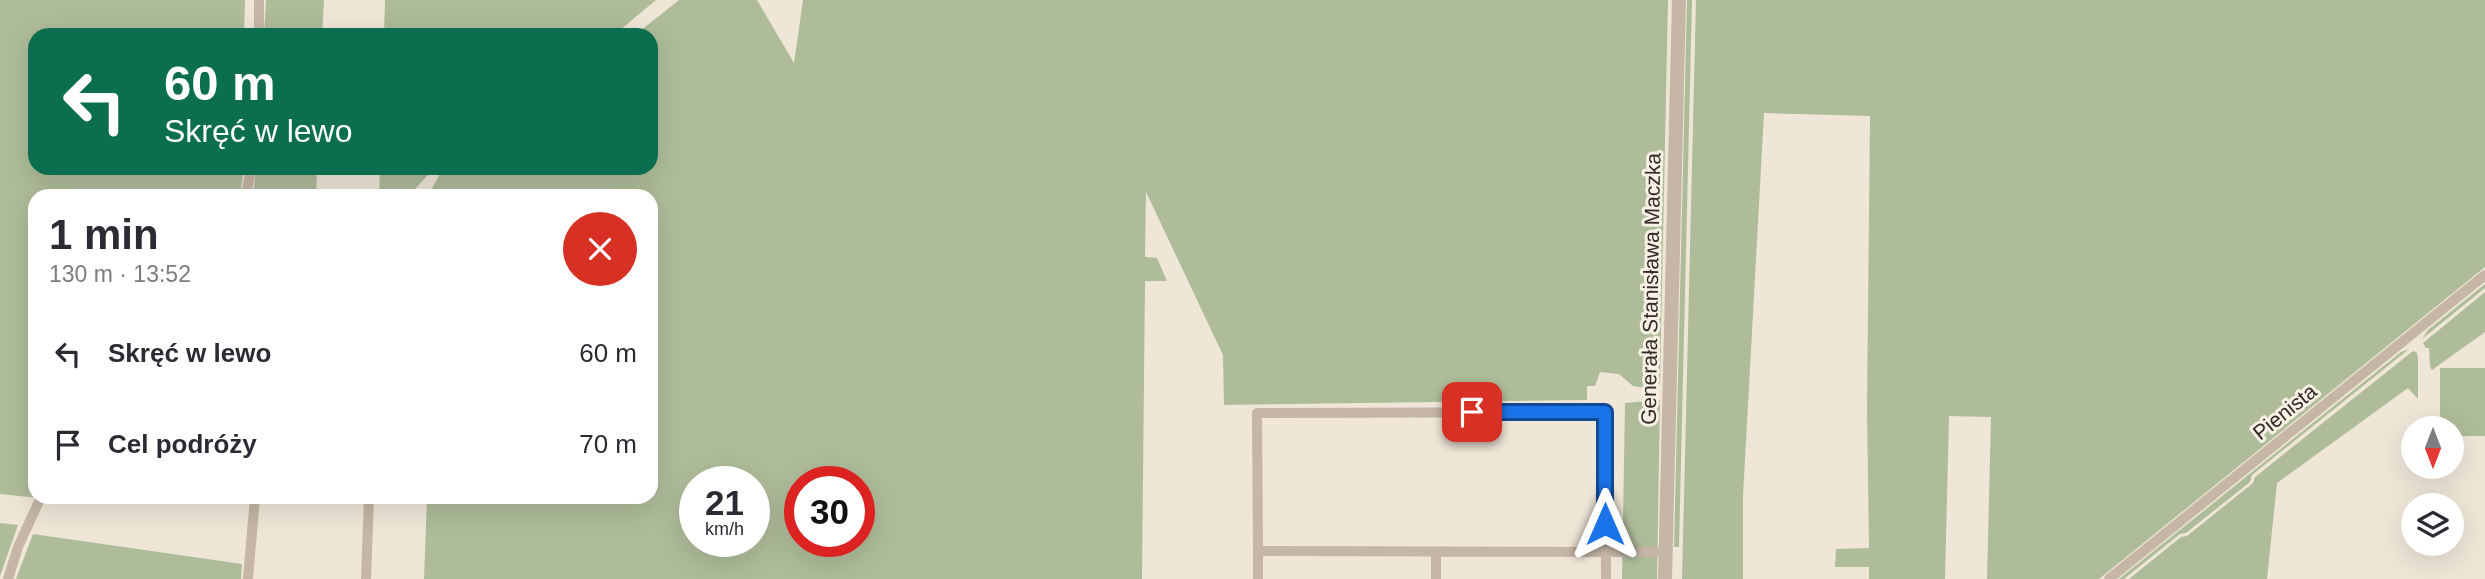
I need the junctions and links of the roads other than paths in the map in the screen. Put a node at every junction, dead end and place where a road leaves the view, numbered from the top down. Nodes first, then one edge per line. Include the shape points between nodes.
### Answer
1 (259, 0) edge
2 (1679, 0) edge
3 (258, 28) edge
4 (2485, 275) edge
5 (38, 504) edge
6 (254, 504) edge
7 (369, 504) edge
8 (1258, 551) junction
9 (1436, 552) junction
10 (1605, 552) junction
11 (1666, 552) junction
12 (8, 579) edge
13 (248, 579) edge
14 (366, 579) edge
15 (1258, 579) edge
16 (1436, 579) edge
17 (1606, 579) edge
18 (1665, 579) edge
19 (2109, 579) edge

1 - 3 street
2 - 11 street, Generała Stanisława Maczka
4 - 19 street, Pienista
5 - 12 street
6 - 13 street
7 - 14 street
8 - 9 street
8 - 10 street via 1257,413 1605,412
8 - 15 street
9 - 10 street
9 - 16 street
10 - 11 street
10 - 17 street
11 - 18 street, Generała Stanisława Maczka

